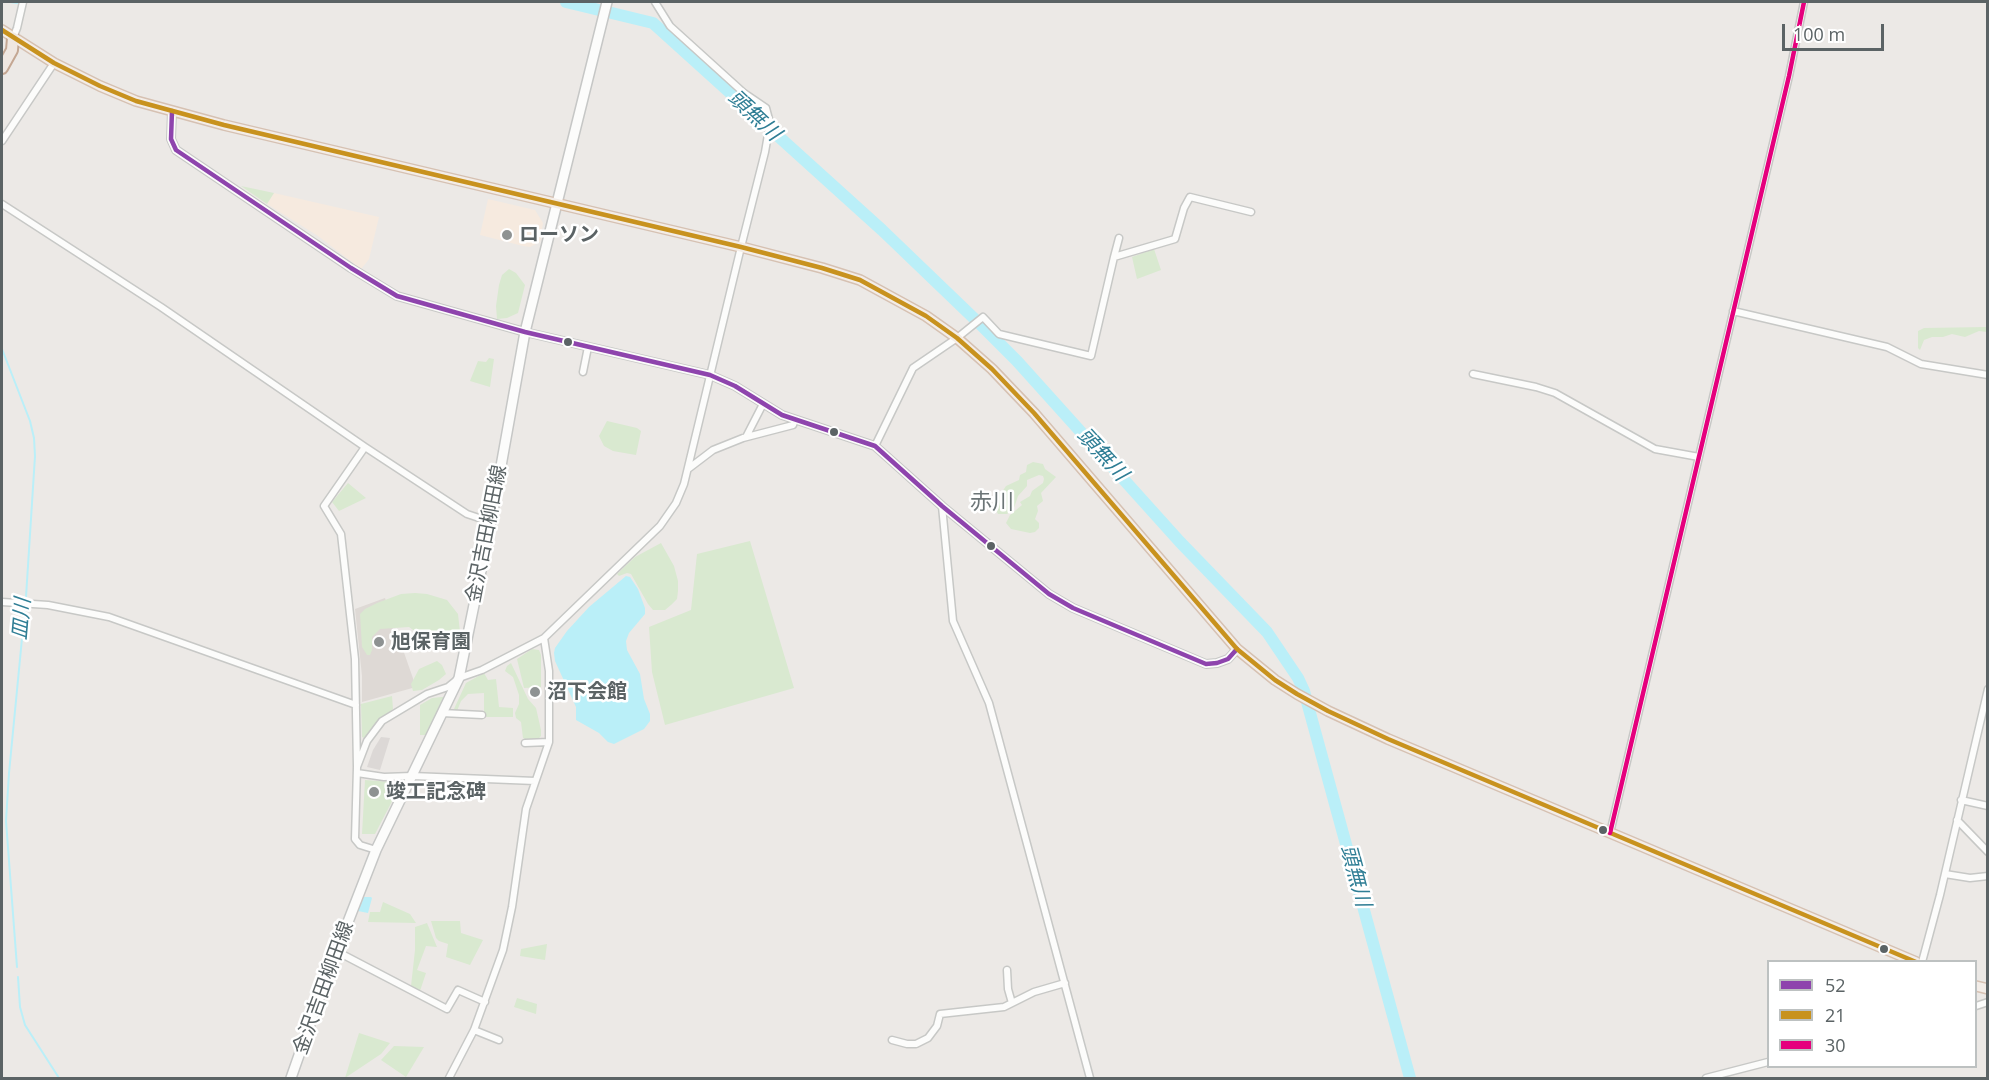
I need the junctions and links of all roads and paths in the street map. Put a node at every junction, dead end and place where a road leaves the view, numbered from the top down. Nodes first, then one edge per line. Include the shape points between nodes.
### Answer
1 (23, 2) edge
2 (607, 2) edge
3 (655, 2) edge
4 (1804, 2) edge
5 (2, 30) edge
6 (13, 38) junction
7 (2, 54) edge
8 (54, 63) junction
9 (2, 68) edge
10 (172, 111) junction
11 (2, 141) edge
12 (557, 203) junction
13 (2, 204) edge
14 (1251, 212) dead end
15 (1119, 238) dead end
16 (741, 247) junction
17 (1114, 257) junction
18 (1732, 311) junction
19 (525, 332) junction
20 (957, 338) junction
21 (588, 346) junction
22 (583, 372) dead end
23 (1473, 374) dead end
24 (711, 375) junction
25 (1988, 375) edge
26 (763, 404) junction
27 (795, 420) junction
28 (746, 437) junction
29 (875, 446) junction
30 (365, 447) junction
31 (1699, 457) junction
32 (688, 469) junction
33 (942, 506) junction
34 (491, 522) junction
35 (2, 602) edge
36 (544, 638) junction
37 (1238, 649) junction
38 (459, 678) junction
39 (1988, 689) edge
40 (356, 705) junction
41 (442, 713) junction
42 (482, 715) dead end
43 (549, 742) junction
44 (525, 743) dead end
45 (357, 770) junction
46 (412, 776) junction
47 (535, 781) junction
48 (1961, 800) junction
49 (1988, 806) edge
50 (1957, 819) junction
51 (1610, 833) junction
52 (376, 850) junction
53 (1988, 852) edge
54 (1945, 874) junction
55 (1988, 876) edge
56 (336, 951) junction
57 (1911, 960) edge
58 (1923, 960) edge
59 (1007, 970) dead end
60 (1065, 983) junction
61 (485, 1002) junction
62 (1012, 1003) junction
63 (474, 1030) junction
64 (499, 1040) dead end
65 (892, 1040) dead end
66 (1767, 1062) edge
67 (291, 1078) edge
68 (449, 1078) edge
69 (1090, 1078) edge
70 (1706, 1078) edge

1 - 6 street
2 - 12 main road, 金沢吉田柳田線
3 - 16 street via 670,26 766,108 770,123 765,152
4 - 18 street
5 - 6 main road
6 - 7 highway
6 - 8 main road
6 - 9 highway via 12,50
8 - 10 main road via 126,97
8 - 11 street
10 - 12 main road
10 - 19 street via 171,139 176,150 381,287 429,307
12 - 16 main road
12 - 19 main road, 金沢吉田柳田線
13 - 30 street
14 - 17 street via 1190,197 1175,239
15 - 17 street
16 - 20 main road via 860,280
16 - 24 street
17 - 20 street via 1091,356 999,334 983,317
18 - 25 street via 1887,347 1921,364
18 - 31 street
19 - 21 street
19 - 34 main road, 金沢吉田柳田線
20 - 29 street via 913,368
20 - 37 main road via 1034,413
21 - 22 street
21 - 24 street
23 - 31 street via 1555,393 1655,449
24 - 26 street
24 - 32 street
26 - 27 street
26 - 28 street
27 - 28 street via 793,425
27 - 29 street
28 - 32 street via 713,450
29 - 33 street
30 - 34 street via 467,514
30 - 40 street via 324,506 341,534 355,659
31 - 51 street
32 - 36 street via 676,503 660,526
33 - 37 street via 1049,594 1073,608 1206,664 1228,659
33 - 60 street via 953,621 989,703
34 - 38 main road, 金沢吉田柳田線
35 - 40 street via 48,604 110,617
36 - 38 street
36 - 43 street via 549,671
37 - 51 main road via 1275,680 1328,711
38 - 41 main road, 金沢吉田柳田線
38 - 45 street via 382,722 367,741
39 - 48 street
40 - 45 street
41 - 42 street
41 - 46 main road, 金沢吉田柳田線
43 - 44 street
43 - 47 street
45 - 46 street via 384,777
45 - 52 street via 355,838 360,845
46 - 47 street
46 - 52 main road, 金沢吉田柳田線
47 - 61 street via 522,829 503,950
48 - 49 street
48 - 50 street
50 - 53 street
50 - 54 street
51 - 57 main road
52 - 56 main road, 金沢吉田柳田線
54 - 55 street
54 - 58 street
56 - 61 street via 447,1009 458,990
56 - 67 main road, 金沢吉田柳田線
59 - 62 street
60 - 62 street
60 - 69 street
61 - 63 street
62 - 65 street via 940,1014 928,1038 916,1044
63 - 64 street
63 - 68 street
66 - 70 street

